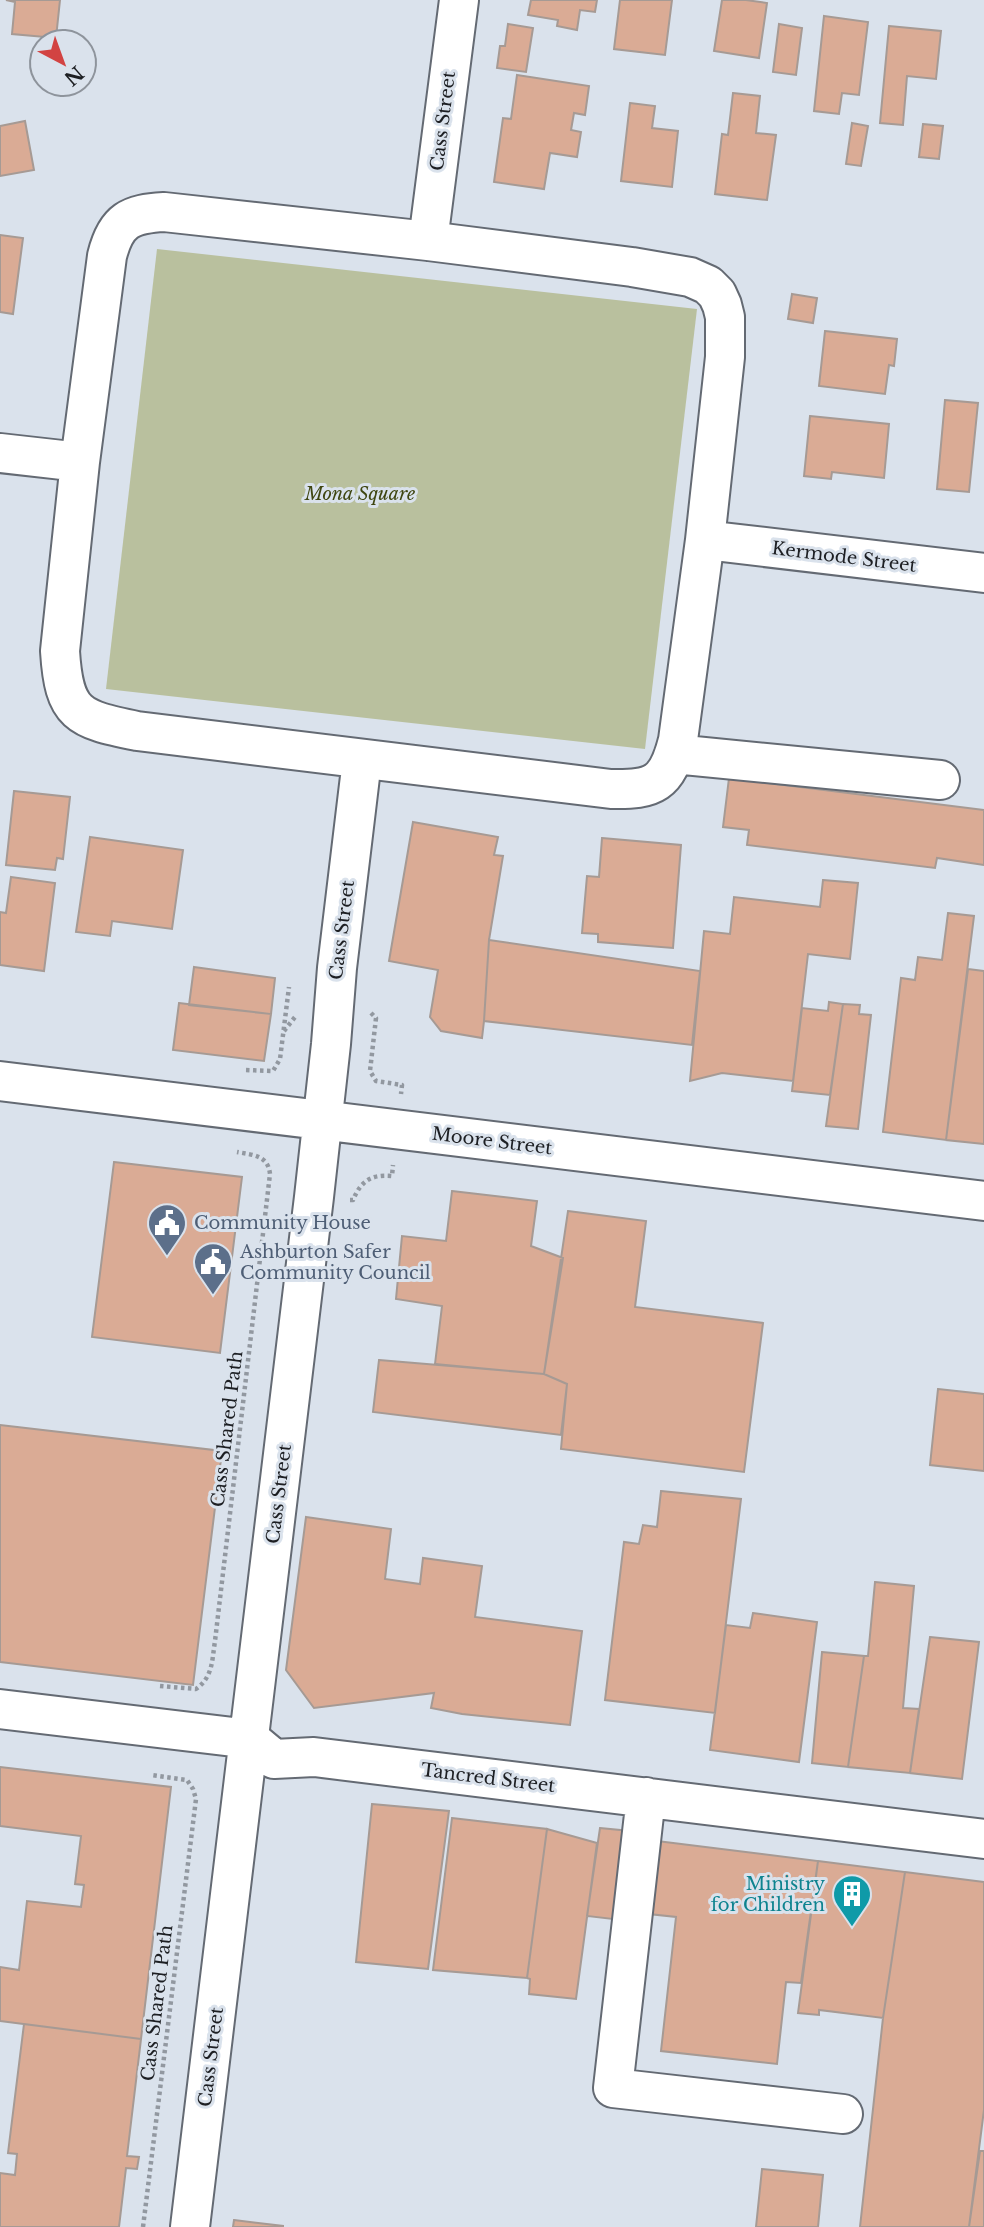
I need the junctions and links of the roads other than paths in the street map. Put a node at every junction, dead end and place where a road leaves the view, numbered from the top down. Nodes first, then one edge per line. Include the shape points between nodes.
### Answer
1 (459, 0) edge
2 (428, 241) junction
3 (0, 453) edge
4 (80, 462) junction
5 (705, 540) junction
6 (984, 573) edge
7 (674, 754) junction
8 (362, 760) junction
9 (940, 780) dead end
10 (0, 1082) edge
11 (322, 1120) junction
12 (984, 1201) edge
13 (0, 1709) edge
14 (250, 1739) junction
15 (646, 1797) junction
16 (984, 1839) edge
17 (843, 2113) dead end
18 (190, 2227) edge

1 - 2 street, Cass Street
2 - 4 street via 164,212 128,219 119,226 107,256
2 - 5 street via 690,276 708,285 726,317
3 - 4 street
4 - 8 street via 60,651 61,678 72,704 101,724 137,731
5 - 6 street, Kermode Street
5 - 7 street
7 - 8 street via 663,776 633,789
7 - 9 street
8 - 11 street, Cass Street
10 - 11 street, Moore Street
11 - 12 street, Moore Street
11 - 14 street, Cass Street
13 - 14 street, Tancred Street
14 - 15 street, Tancred Street via 274,1759 314,1757
14 - 18 street, Cass Street
15 - 16 street, Tancred Street
15 - 17 street via 613,2088

